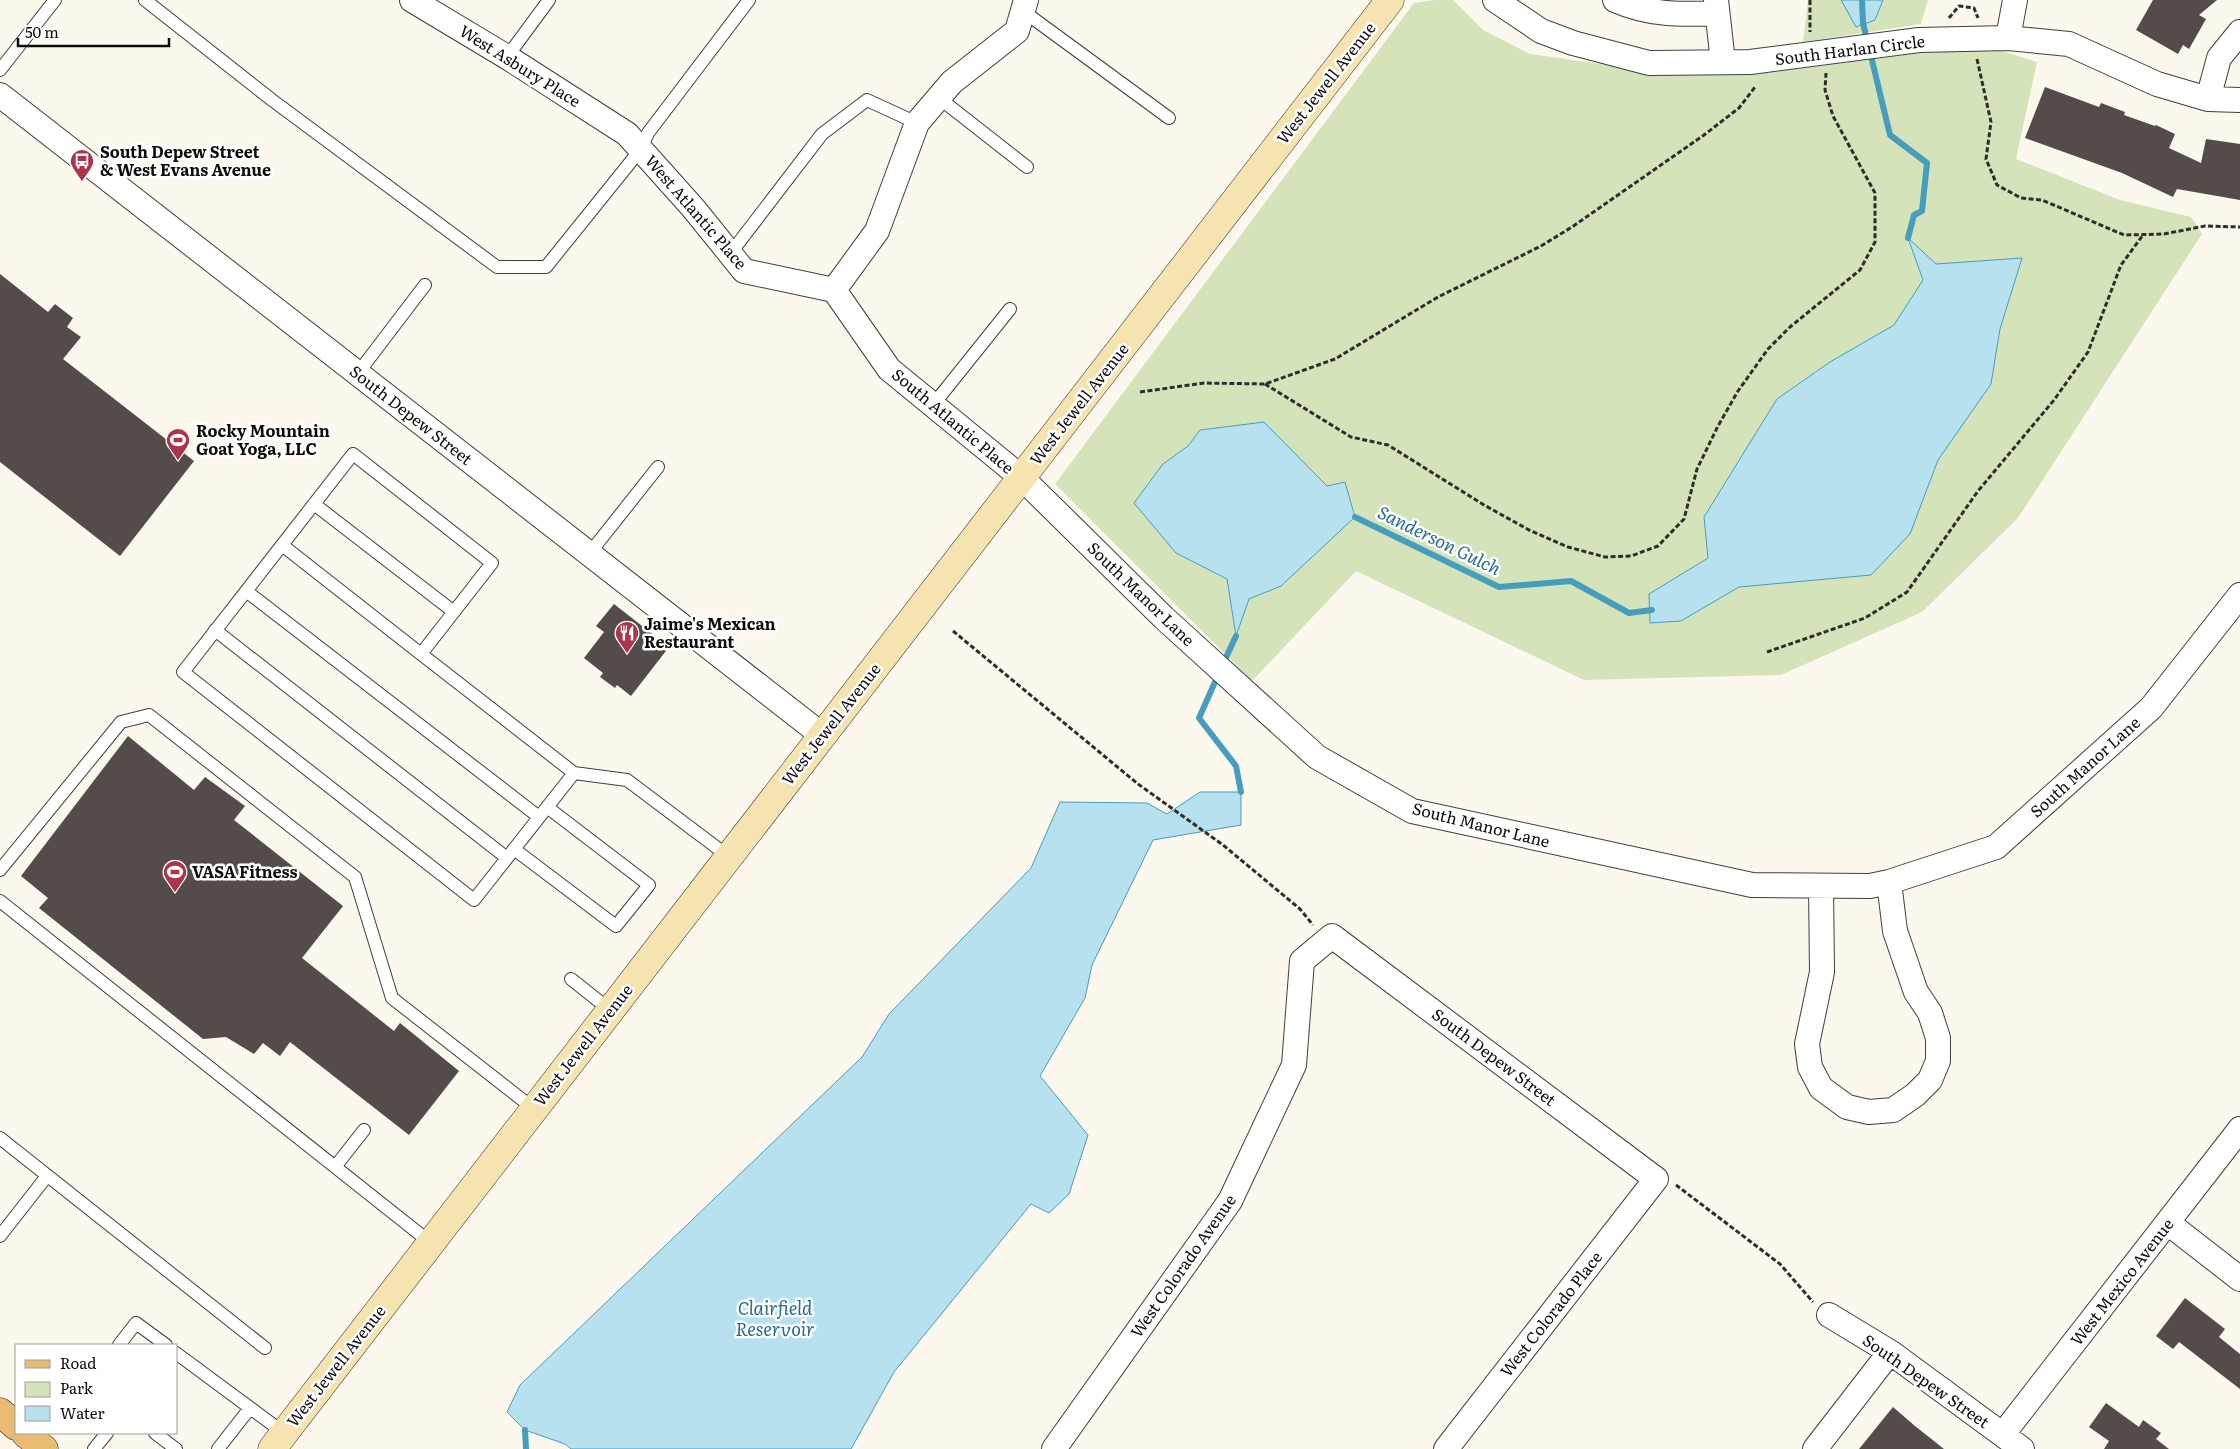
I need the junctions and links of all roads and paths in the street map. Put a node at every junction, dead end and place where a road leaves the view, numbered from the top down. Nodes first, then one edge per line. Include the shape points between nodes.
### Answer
1 (55, 0) edge
2 (144, 0) edge
3 (412, 0) edge
4 (549, 0) edge
5 (749, 0) edge
6 (1390, 0) edge
7 (1496, 0) edge
8 (1615, 0) edge
9 (1810, 0) edge
10 (2015, 0) edge
11 (1025, 5) edge
12 (1717, 6) edge
13 (2240, 32) edge
14 (1978, 37) junction
15 (2008, 38) junction
16 (1820, 53) junction
17 (507, 57) junction
18 (1723, 62) junction
19 (0, 70) edge
20 (1755, 87) dead end
21 (0, 95) edge
22 (938, 98) junction
23 (2208, 99) junction
24 (2240, 100) edge
25 (1169, 118) dead end
26 (917, 123) junction
27 (634, 141) junction
28 (1027, 167) dead end
29 (2240, 226) edge
30 (2144, 235) junction
31 (730, 254) junction
32 (424, 285) dead end
33 (834, 290) junction
34 (1010, 309) dead end
35 (358, 373) junction
36 (1265, 384) junction
37 (1140, 392) dead end
38 (933, 405) junction
39 (658, 467) dead end
40 (1022, 478) junction
41 (314, 504) junction
42 (282, 545) junction
43 (589, 554) junction
44 (246, 591) junction
45 (2240, 595) edge
46 (454, 612) junction
47 (215, 630) junction
48 (953, 631) dead end
49 (1767, 652) dead end
50 (421, 654) junction
51 (822, 735) junction
52 (574, 773) junction
53 (547, 807) junction
54 (539, 818) junction
55 (511, 854) junction
56 (728, 856) junction
57 (0, 870) edge
58 (1889, 882) junction
59 (1820, 886) junction
60 (0, 901) edge
61 (1329, 938) junction
62 (571, 979) dead end
63 (610, 1010) junction
64 (534, 1108) junction
65 (2240, 1129) edge
66 (364, 1130) dead end
67 (0, 1138) edge
68 (336, 1167) junction
69 (48, 1176) junction
70 (1656, 1179) junction
71 (2168, 1223) junction
72 (0, 1236) edge
73 (431, 1243) junction
74 (2240, 1280) edge
75 (1829, 1316) joint
76 (120, 1344) edge
77 (165, 1344) edge
78 (265, 1348) dead end
79 (1890, 1352) junction
80 (178, 1354) edge
81 (250, 1408) junction
82 (0, 1412) edge
83 (15, 1425) edge
84 (26, 1434) edge
85 (105, 1434) edge
86 (156, 1434) edge
87 (2003, 1434) junction
88 (278, 1441) edge
89 (44, 1449) edge
90 (94, 1449) edge
91 (176, 1449) edge
92 (218, 1449) edge
93 (1054, 1449) edge
94 (1446, 1449) edge
95 (1814, 1449) edge
96 (2022, 1449) edge

1 - 19 lane
2 - 27 lane via 272,100 497,267 546,267
3 - 17 street, West Asbury Place
4 - 17 lane
5 - 27 lane via 648,133
6 - 40 main road, West Jewell Avenue
7 - 18 street, South Harlan Circle via 1541,31 1573,43 1649,63
8 - 12 street via 1652,13 1682,15
9 - 16 path
10 - 15 street
11 - 22 street via 1017,31 952,82
11 - 25 lane
12 - 18 street
13 - 23 street via 2219,58
14 - 15 street, South Harlan Circle
14 - 16 street, South Harlan Circle via 1919,40
14 - 30 path via 1977,66 1991,122 1986,159 1997,185 2021,198 2042,200 2124,236
15 - 23 street, South Harlan Circle via 2069,44 2157,84
16 - 18 street, South Harlan Circle
16 - 36 path via 1825,90 1833,116 1875,193 1875,242 1860,270 1790,327 1768,349 1738,391 1697,470 1684,519 1658,546 1632,556 1605,558 1568,547 1484,505 1388,446 1351,437
17 - 27 street, West Asbury Place
20 - 36 path via 1739,108 1704,135 1540,246 1438,298 1335,359
21 - 35 street, South Depew Street
22 - 26 street
22 - 28 lane
23 - 24 street, South Harlan Circle
26 - 31 lane via 867,100 822,134
26 - 33 street via 877,231
27 - 31 street, West Atlantic Place
29 - 30 path via 2205,226
30 - 49 path via 2121,265 2088,352 2054,400 1978,491 1907,592 1865,618
31 - 33 street, West Atlantic Place via 744,271
32 - 35 lane
33 - 38 street, South Atlantic Place via 890,369
34 - 38 lane
35 - 43 street, South Depew Street
36 - 37 path via 1204,383
38 - 40 street, South Atlantic Place
39 - 43 lane
40 - 51 main road, West Jewell Avenue
40 - 59 street, South Manor Lane via 1179,632 1317,757 1412,811 1752,885
41 - 42 lane
41 - 46 lane
41 - 46 lane via 353,454 361,460 492,563
42 - 44 lane
42 - 50 lane
43 - 51 street, South Depew Street
44 - 47 lane
44 - 54 lane
45 - 58 street, South Manor Lane via 2151,708 1996,847
46 - 50 lane
47 - 55 lane
47 - 55 lane via 183,672 466,894 474,900
48 - 61 path via 1138,784 1223,845 1300,909
50 - 52 lane
51 - 56 main road, West Jewell Avenue
52 - 53 lane
52 - 56 lane via 627,780
53 - 54 lane
53 - 55 lane via 649,885 616,926
54 - 55 lane
56 - 63 main road, West Jewell Avenue
57 - 64 lane via 121,722 149,715 355,877 392,998
58 - 59 street, South Manor Lane via 1870,886
58 - 59 street via 1895,931 1916,992 1930,1013 1938,1038 1938,1061 1930,1080 1915,1095 1893,1110 1869,1112 1847,1107 1821,1088 1810,1066 1806,1044 1822,972
60 - 68 lane
61 - 70 street, South Depew Street
61 - 93 street, West Colorado Avenue via 1302,961 1294,1065 1230,1201
62 - 63 lane
63 - 64 main road, West Jewell Avenue
64 - 73 main road, West Jewell Avenue
65 - 71 street, West Mexico Avenue
66 - 68 lane
67 - 69 lane
68 - 73 lane
69 - 72 lane
69 - 78 lane
70 - 75 path via 1670,1180 1736,1229 1780,1264
70 - 94 street, West Colorado Place
71 - 74 street
71 - 87 street, West Mexico Avenue
73 - 88 main road, West Jewell Avenue
75 - 79 street, South Depew Street
76 - 77 lane via 136,1324
79 - 87 street, South Depew Street
79 - 95 street
80 - 81 lane
81 - 88 lane
81 - 92 lane
82 - 83 main road
84 - 89 main road
85 - 90 lane
86 - 91 lane
87 - 96 street, South Depew Street

